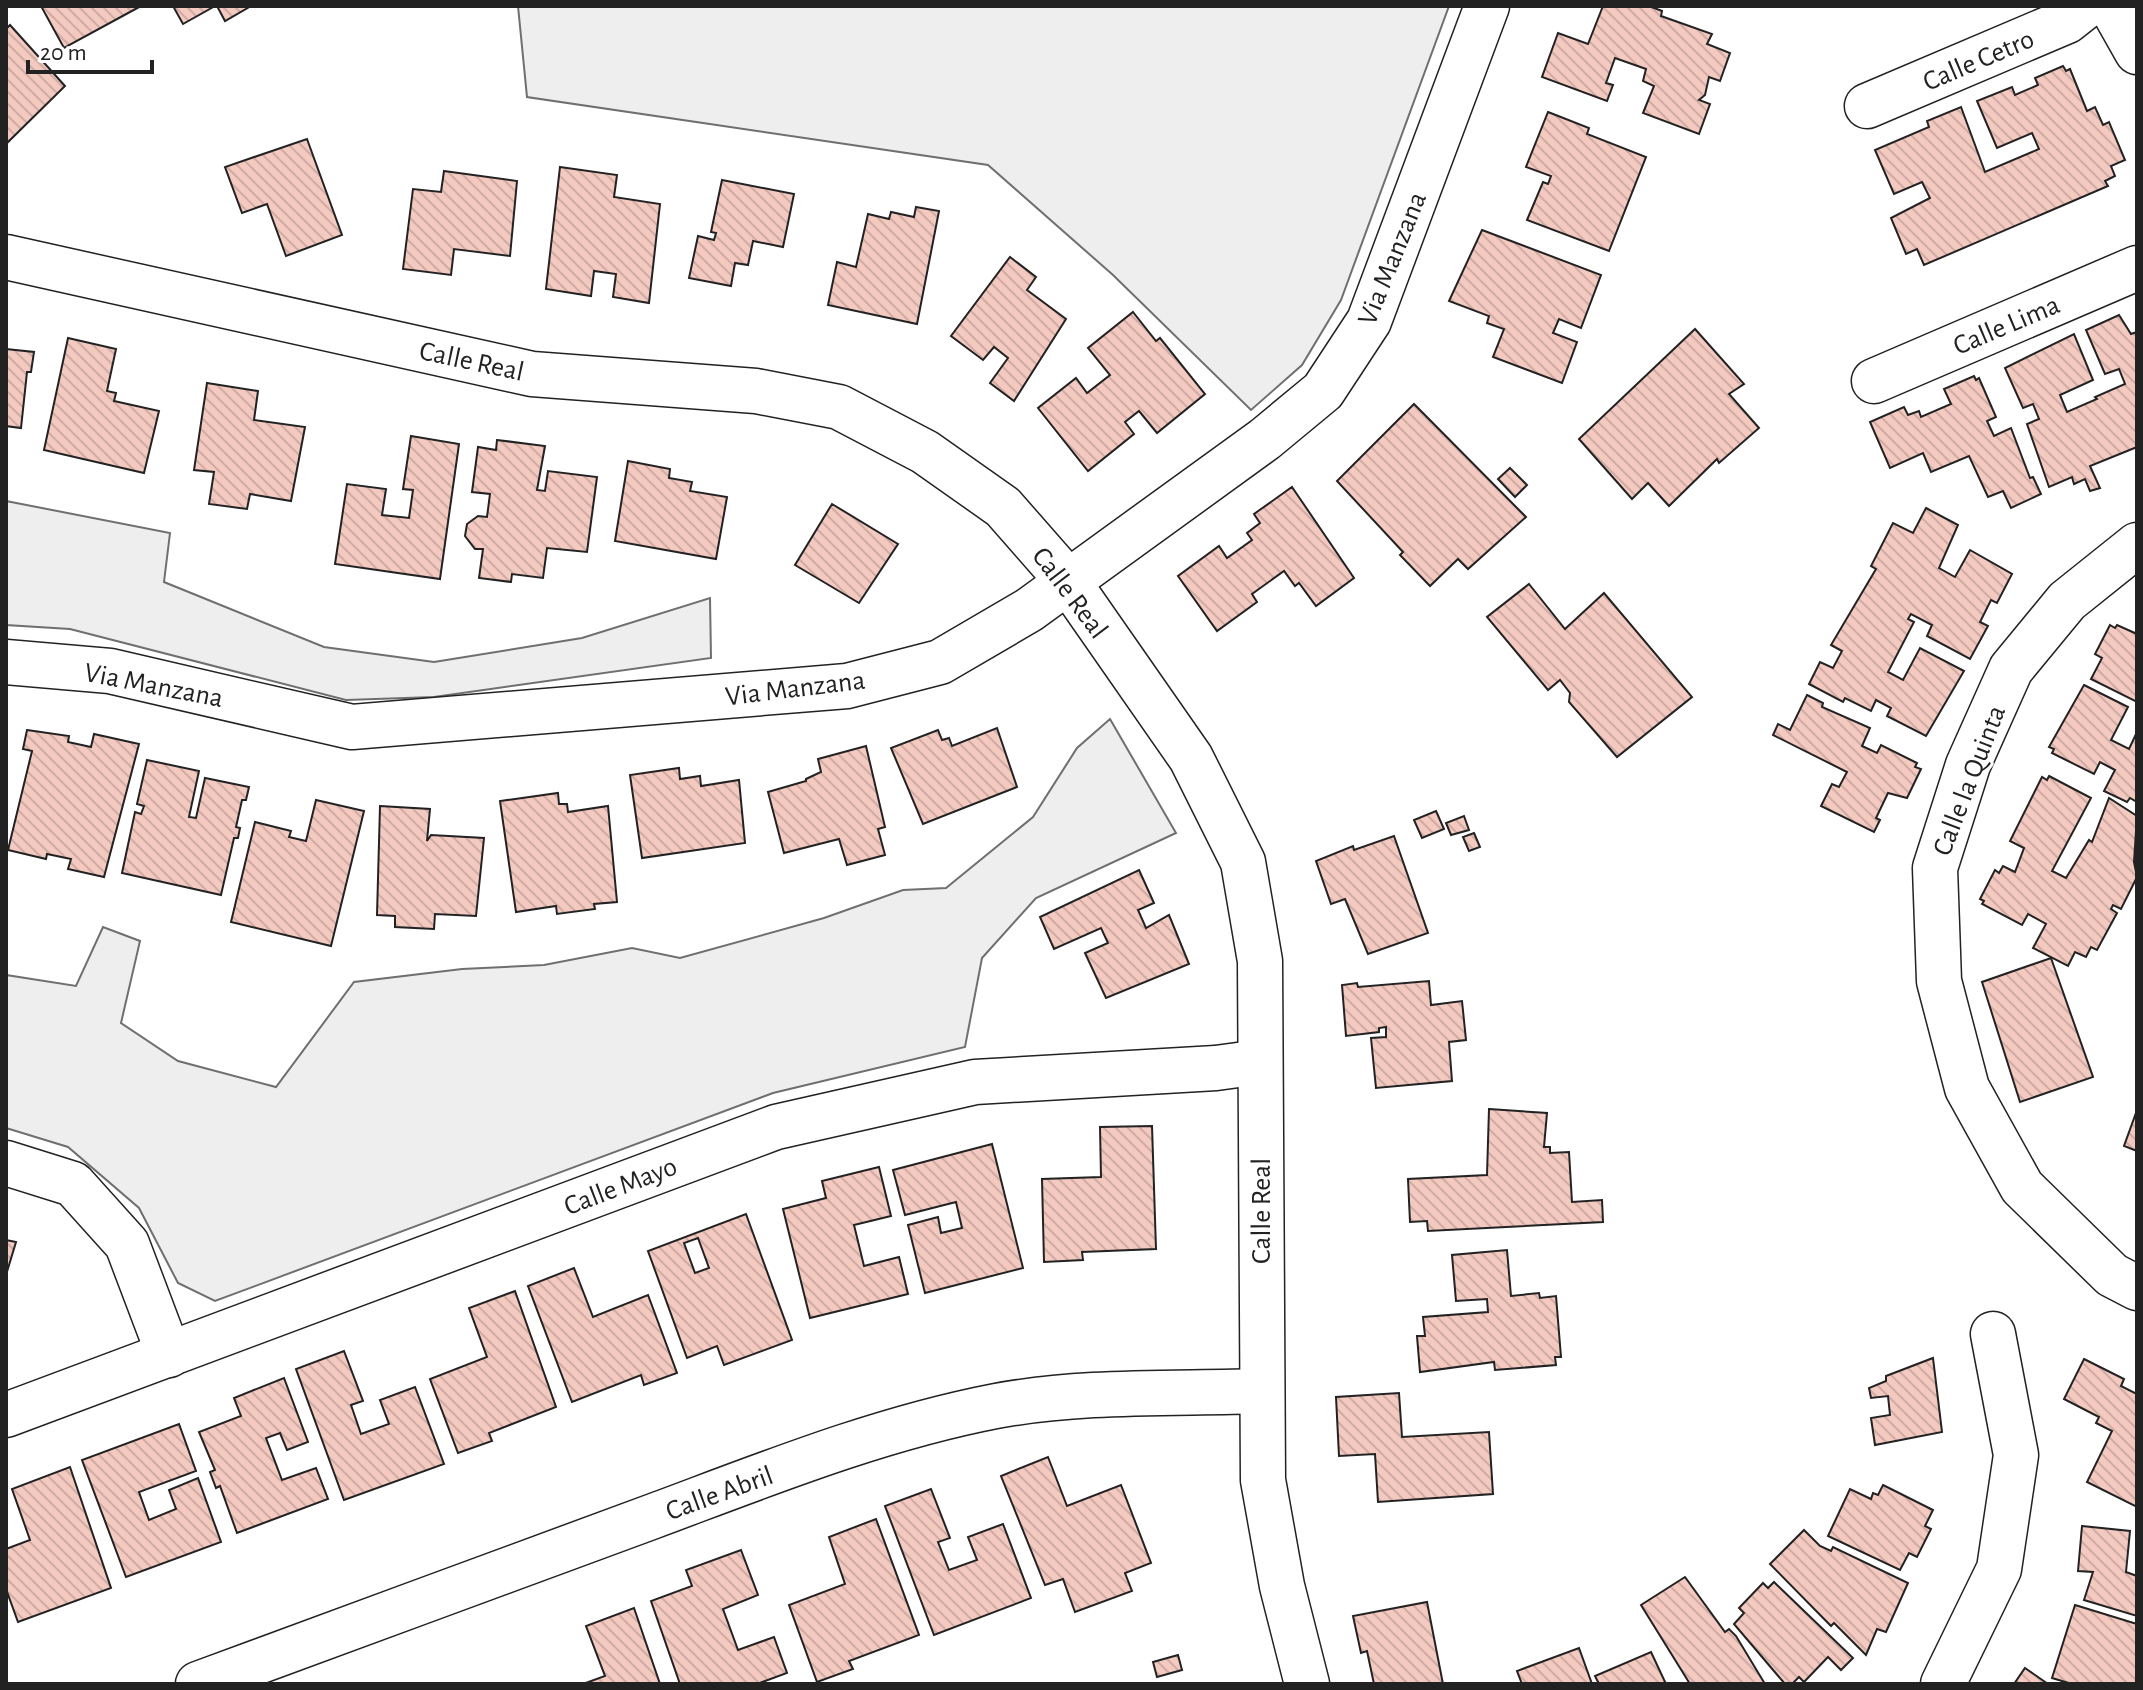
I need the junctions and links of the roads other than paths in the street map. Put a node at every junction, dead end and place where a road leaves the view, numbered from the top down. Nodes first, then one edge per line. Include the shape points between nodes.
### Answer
1 (1487, 6) edge
2 (2086, 6) edge
3 (2111, 6) edge
4 (2137, 52) edge
5 (1867, 106) dead end
6 (6, 257) edge
7 (2137, 268) edge
8 (1874, 381) dead end
9 (2137, 545) edge
10 (1067, 580) junction
11 (6, 662) edge
12 (1260, 1062) junction
13 (6, 1163) edge
14 (2137, 1288) edge
15 (1993, 1334) dead end
16 (169, 1355) junction
17 (1261, 1391) junction
18 (6, 1415) edge
19 (198, 1684) edge
20 (1307, 1684) edge
21 (1943, 1684) edge

1 - 10 street, Via Manzana via 1369,321 1323,391 1265,439
2 - 5 street, Calle Cetro via 2067,21
3 - 4 street
6 - 10 street, Calle Real via 532,374 756,391 839,407 925,452 1003,507
7 - 8 street, Calle Lima
9 - 14 street, Calle la Quinta via 2067,601 2011,669 1968,765 1935,868 1939,981 1967,1088 2022,1187 2112,1275
10 - 11 street, Via Manzana via 1029,610 940,662 847,686 352,727 110,671
10 - 12 street, Calle Real via 1191,758 1243,862 1260,961
12 - 16 street, Calle Mayo via 975,1082 776,1127
12 - 17 street, Calle Real
13 - 16 street via 73,1184 127,1244
15 - 21 street via 2016,1455 1999,1569
16 - 18 street, Calle Mayo
17 - 19 street, Calle Abril via 1055,1399 936,1420 817,1456
17 - 20 street, Calle Real via 1263,1480

